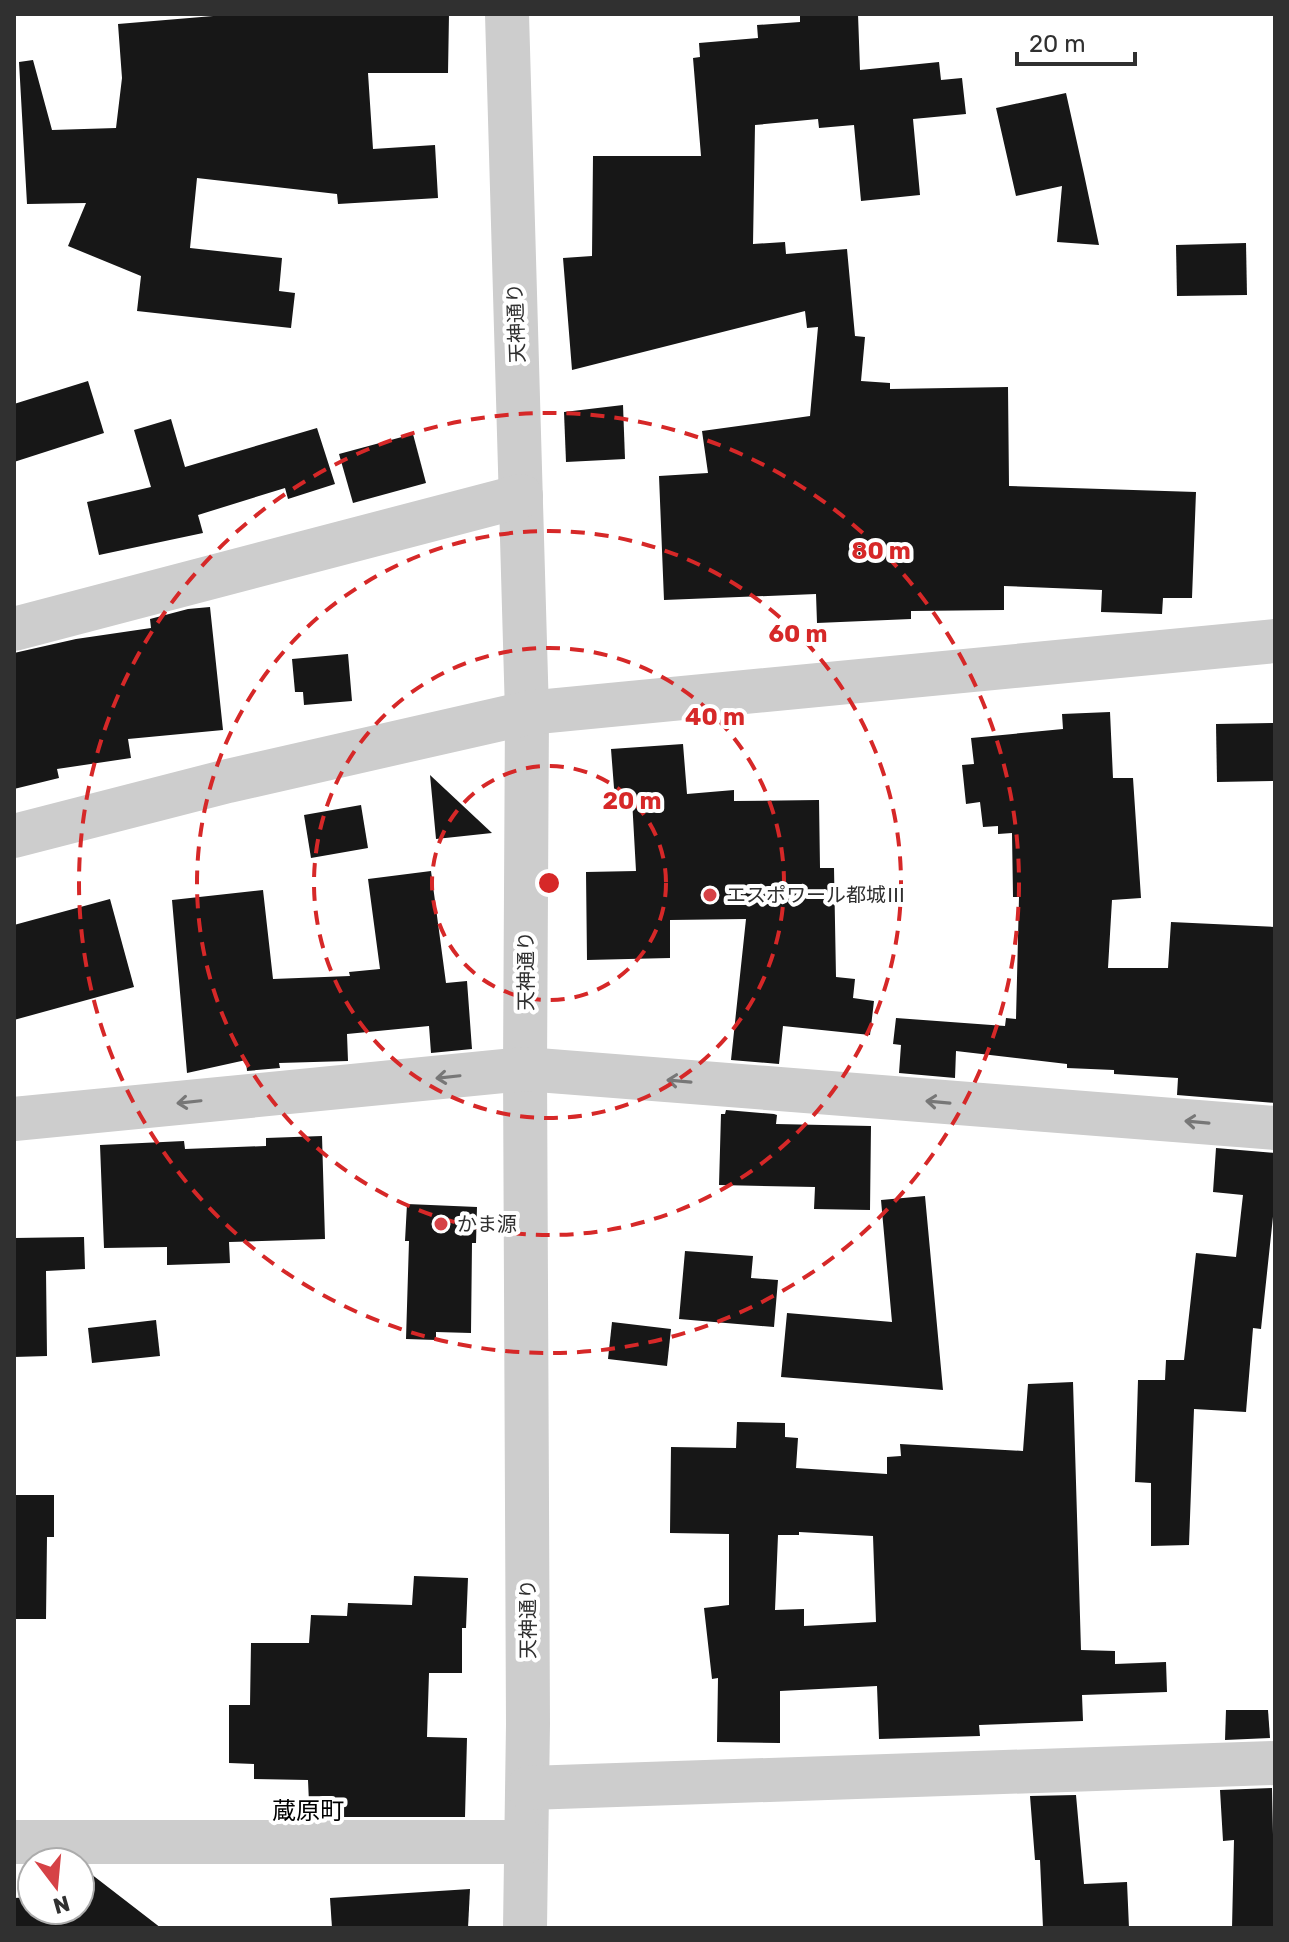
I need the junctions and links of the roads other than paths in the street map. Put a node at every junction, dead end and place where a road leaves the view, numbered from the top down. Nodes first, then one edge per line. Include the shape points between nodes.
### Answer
1 (507, 14) edge
2 (521, 496) junction
3 (14, 629) edge
4 (1275, 641) edge
5 (527, 713) junction
6 (14, 836) edge
7 (525, 1069) junction
8 (14, 1119) edge
9 (1275, 1128) edge
10 (1275, 1763) edge
11 (528, 1788) junction
12 (14, 1842) edge
13 (526, 1842) junction
14 (525, 1928) edge

1 - 2 street, 天神通り
2 - 3 street
2 - 5 street, 天神通り
4 - 5 street
5 - 6 street
5 - 7 street, 天神通り
7 -> 8 street
9 -> 7 street
7 - 11 street, 天神通り
10 - 11 street
11 - 13 street, 天神通り
12 - 13 street
13 - 14 street, 天神通り

